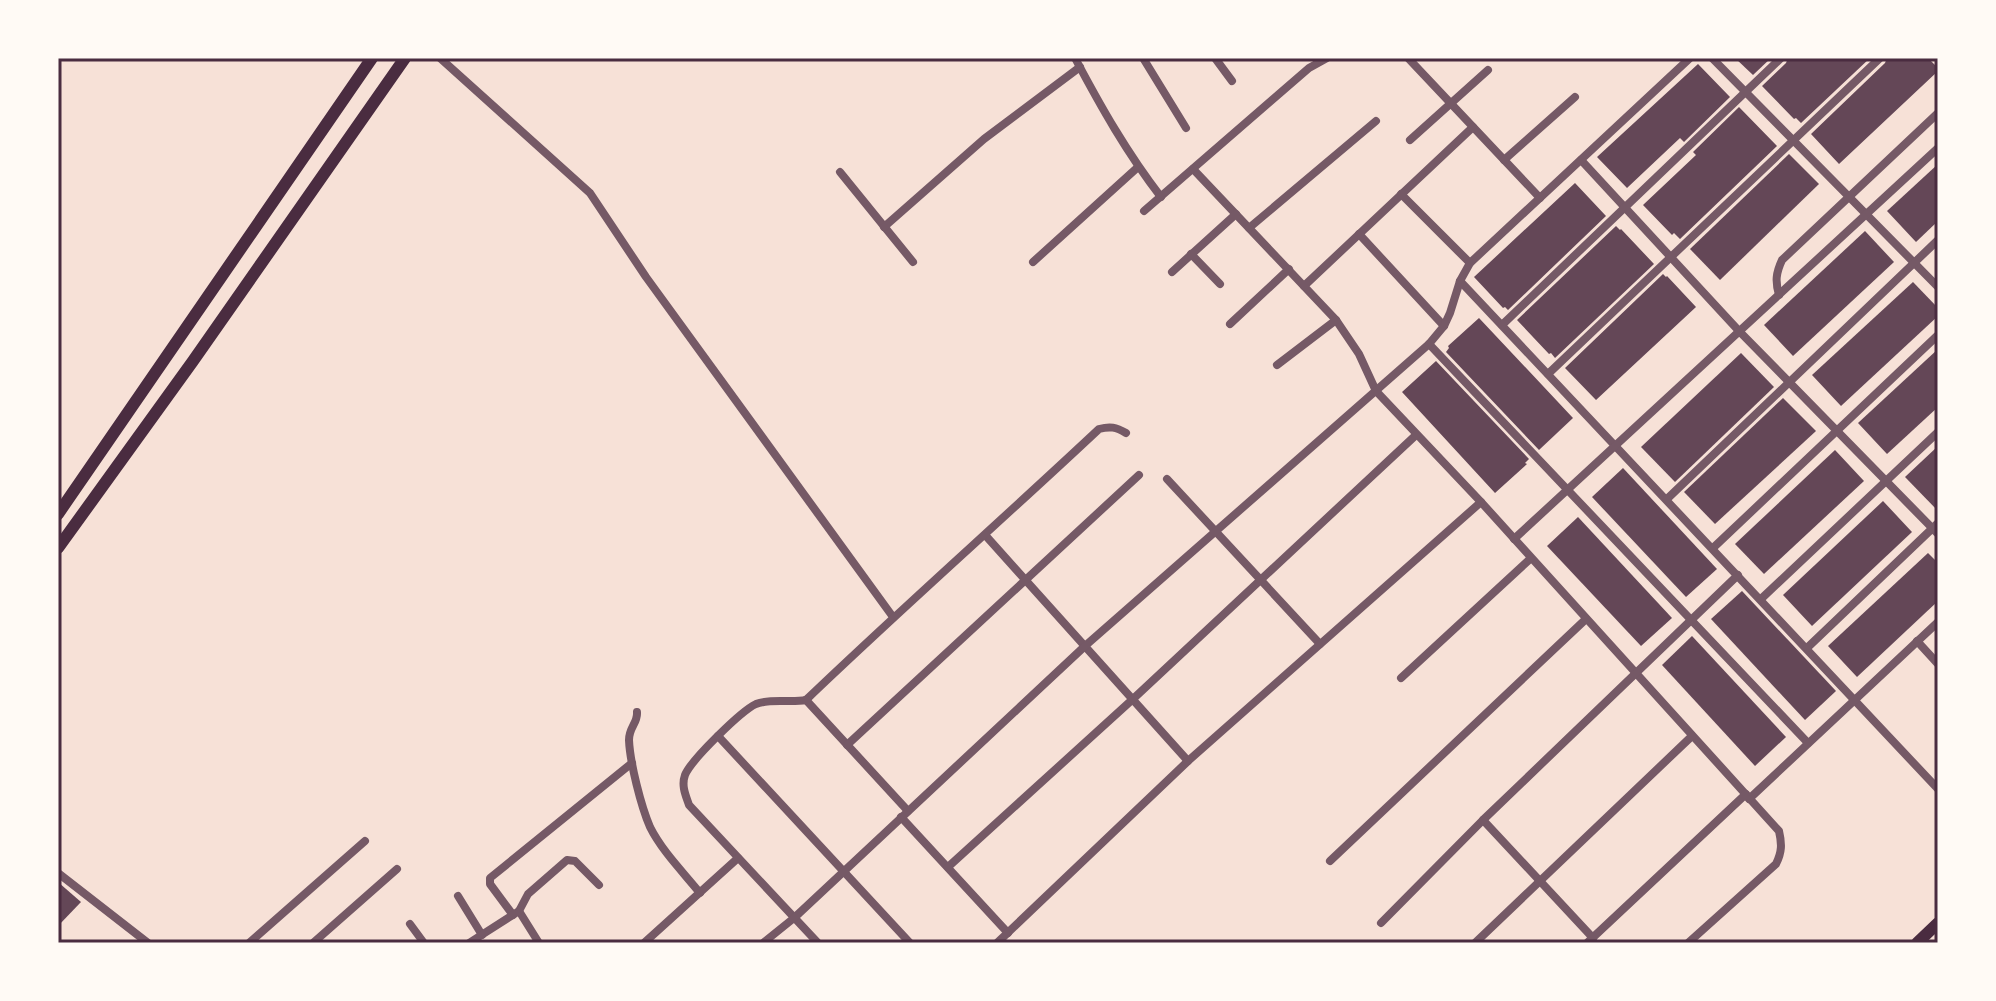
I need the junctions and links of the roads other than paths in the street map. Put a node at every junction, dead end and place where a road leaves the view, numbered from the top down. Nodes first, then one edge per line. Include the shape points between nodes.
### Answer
1 (372, 58) edge
2 (405, 58) edge
3 (440, 58) edge
4 (1143, 58) edge
5 (1215, 58) edge
6 (1327, 58) edge
7 (1408, 58) edge
8 (1690, 58) edge
9 (1712, 58) edge
10 (1781, 58) edge
11 (1880, 58) edge
12 (1077, 62) edge
13 (1488, 70) dead end
14 (1232, 81) dead end
15 (1745, 92) junction
16 (1575, 97) dead end
17 (1450, 104) junction
18 (1938, 113) edge
19 (1376, 121) dead end
20 (1473, 127) junction
21 (1186, 128) dead end
22 (1410, 140) dead end
23 (1794, 141) junction
24 (1938, 148) edge
25 (1504, 160) junction
26 (1581, 160) junction
27 (1138, 167) junction
28 (1193, 169) junction
29 (840, 172) dead end
30 (1401, 194) junction
31 (1161, 197) junction
32 (1849, 197) junction
33 (1540, 198) junction
34 (1625, 207) junction
35 (1144, 211) dead end
36 (1236, 214) junction
37 (1867, 215) junction
38 (884, 227) junction
39 (1249, 228) junction
40 (1359, 234) junction
41 (1938, 240) edge
42 (241, 247) junction
43 (1191, 254) junction
44 (1671, 257) junction
45 (264, 259) junction
46 (913, 262) dead end
47 (1033, 262) dead end
48 (1470, 263) junction
49 (1915, 263) junction
50 (1289, 269) junction
51 (1172, 272) dead end
52 (1460, 281) junction
53 (1220, 284) dead end
54 (1304, 286) junction
55 (1938, 287) edge
56 (1779, 295) junction
57 (1336, 320) junction
58 (1230, 324) dead end
59 (1502, 325) junction
60 (1444, 326) junction
61 (1739, 331) junction
62 (1938, 335) edge
63 (1429, 344) junction
64 (1277, 365) dead end
65 (1548, 374) junction
66 (1789, 382) junction
67 (1376, 391) junction
68 (1837, 431) junction
69 (1938, 432) edge
70 (1126, 433) dead end
71 (1416, 435) junction
72 (1616, 445) junction
73 (1139, 475) dead end
74 (1167, 479) dead end
75 (1886, 481) junction
76 (1568, 490) junction
77 (1667, 499) junction
78 (1481, 502) junction
79 (58, 514) edge
80 (1936, 529) edge
81 (1215, 531) junction
82 (986, 536) junction
83 (1514, 539) junction
84 (58, 548) edge
85 (1713, 548) junction
86 (1530, 559) junction
87 (1738, 575) junction
88 (1261, 579) junction
89 (1025, 580) junction
90 (1761, 599) junction
91 (893, 617) junction
92 (1586, 619) junction
93 (1692, 621) junction
94 (1938, 622) edge
95 (1917, 641) junction
96 (1320, 644) junction
97 (1085, 646) junction
98 (1807, 648) junction
99 (1938, 664) edge
100 (1636, 674) junction
101 (1401, 678) dead end
102 (1133, 699) junction
103 (1854, 699) junction
104 (806, 700) junction
105 (637, 712) dead end
106 (718, 736) junction
107 (1692, 736) junction
108 (1808, 743) junction
109 (847, 745) junction
110 (1188, 761) junction
111 (632, 763) junction
112 (1938, 789) edge
113 (1748, 796) junction
114 (904, 814) junction
115 (1483, 820) junction
116 (365, 841) dead end
117 (738, 858) junction
118 (1330, 861) dead end
119 (948, 867) junction
120 (397, 869) dead end
121 (843, 869) junction
122 (58, 873) edge
123 (1540, 881) junction
124 (599, 885) dead end
125 (700, 893) junction
126 (458, 896) dead end
127 (516, 913) junction
128 (794, 918) junction
129 (1381, 923) dead end
130 (1938, 923) edge
131 (410, 924) dead end
132 (1008, 933) junction
133 (482, 935) junction
134 (1590, 940) edge
135 (148, 943) edge
136 (249, 943) edge
137 (313, 943) edge
138 (424, 943) edge
139 (469, 943) edge
140 (539, 943) edge
141 (644, 943) edge
142 (763, 943) edge
143 (818, 943) edge
144 (910, 943) edge
145 (997, 943) edge
146 (1475, 943) edge
147 (1688, 943) edge
148 (1917, 943) edge

1 - 42 main road
2 - 45 main road
3 - 91 street via 590,193
4 - 21 street
5 - 14 street
6 - 28 street
7 - 17 street
8 - 26 street
9 - 15 street
10 - 15 street
11 - 23 street
12 - 27 street
12 - 38 street
13 - 17 street
15 - 23 street
15 - 34 street
16 - 25 street
17 - 20 street
17 - 22 street
18 - 32 street
19 - 39 street
20 - 25 street
20 - 30 street
23 - 32 street
23 - 44 street
24 - 37 street
25 - 33 street
26 - 33 street
26 - 34 street
27 - 31 street
27 - 47 street
28 - 31 street
28 - 36 street
29 - 38 street
30 - 40 street
30 - 48 street
31 - 35 street
32 - 37 street
32 - 56 street via 1782,260 1776,272
33 - 48 street
34 - 44 street
34 - 59 street
36 - 39 street
36 - 43 street
37 - 49 street
37 - 56 street
38 - 46 street
39 - 50 street
40 - 54 street
40 - 60 street
41 - 49 street
42 - 45 main road
42 - 79 main road
43 - 51 street
43 - 53 street
44 - 61 street
44 - 65 street
45 - 84 main road
48 - 52 street
49 - 55 street
49 - 66 street
50 - 54 street
50 - 58 street
52 - 59 street
52 - 60 street
54 - 57 street
56 - 61 street
57 - 64 street
57 - 67 street
59 - 65 street
60 - 63 street
61 - 66 street
61 - 72 street
62 - 68 street
63 - 67 street
63 - 76 street
65 - 72 street
66 - 68 street
66 - 77 street
67 - 71 street
67 - 81 street
68 - 75 street
68 - 85 street
69 - 75 street
70 - 82 street via 1109,426 1099,429
71 - 78 street
71 - 88 street
72 - 76 street
72 - 77 street
73 - 89 street
74 - 81 street
75 - 80 street
75 - 90 street
76 - 83 street
76 - 93 street
77 - 85 street
78 - 83 street
78 - 96 street
80 - 98 street
81 - 88 street
81 - 97 street
82 - 89 street
82 - 91 street
83 - 86 street
85 - 87 street
86 - 92 street
86 - 101 street
87 - 90 street
87 - 93 street
88 - 96 street
88 - 102 street
89 - 97 street
89 - 109 street
90 - 98 street
91 - 104 street
92 - 100 street
92 - 118 street
93 - 100 street
93 - 108 street
94 - 95 street
95 - 99 street
95 - 103 street
96 - 110 street
97 - 102 street
97 - 114 street
98 - 103 street
100 - 107 street
100 - 115 street
102 - 110 street
102 - 119 street
103 - 108 street
103 - 112 street
104 - 106 street via 759,703
104 - 109 street
105 - 111 street via 629,730
106 - 117 street via 685,775 683,790 689,805
106 - 121 street
107 - 113 street
107 - 123 street
108 - 113 street
109 - 114 street
110 - 132 street
111 - 125 street via 650,827
111 - 127 street via 490,878
113 - 134 street
113 - 147 street via 1779,831 1781,853 1768,872
114 - 119 street
114 - 121 street
115 - 123 street
115 - 129 street
116 - 136 street
117 - 125 street
117 - 128 street
119 - 132 street
120 - 137 street
121 - 128 street
121 - 144 street
122 - 135 street
123 - 134 street
123 - 146 street
124 - 127 street via 575,861 567,860 528,894
125 - 141 street
126 - 133 street
127 - 133 street
127 - 140 street
128 - 142 street
128 - 143 street
130 - 148 main road
131 - 138 street
132 - 145 street
133 - 139 street

